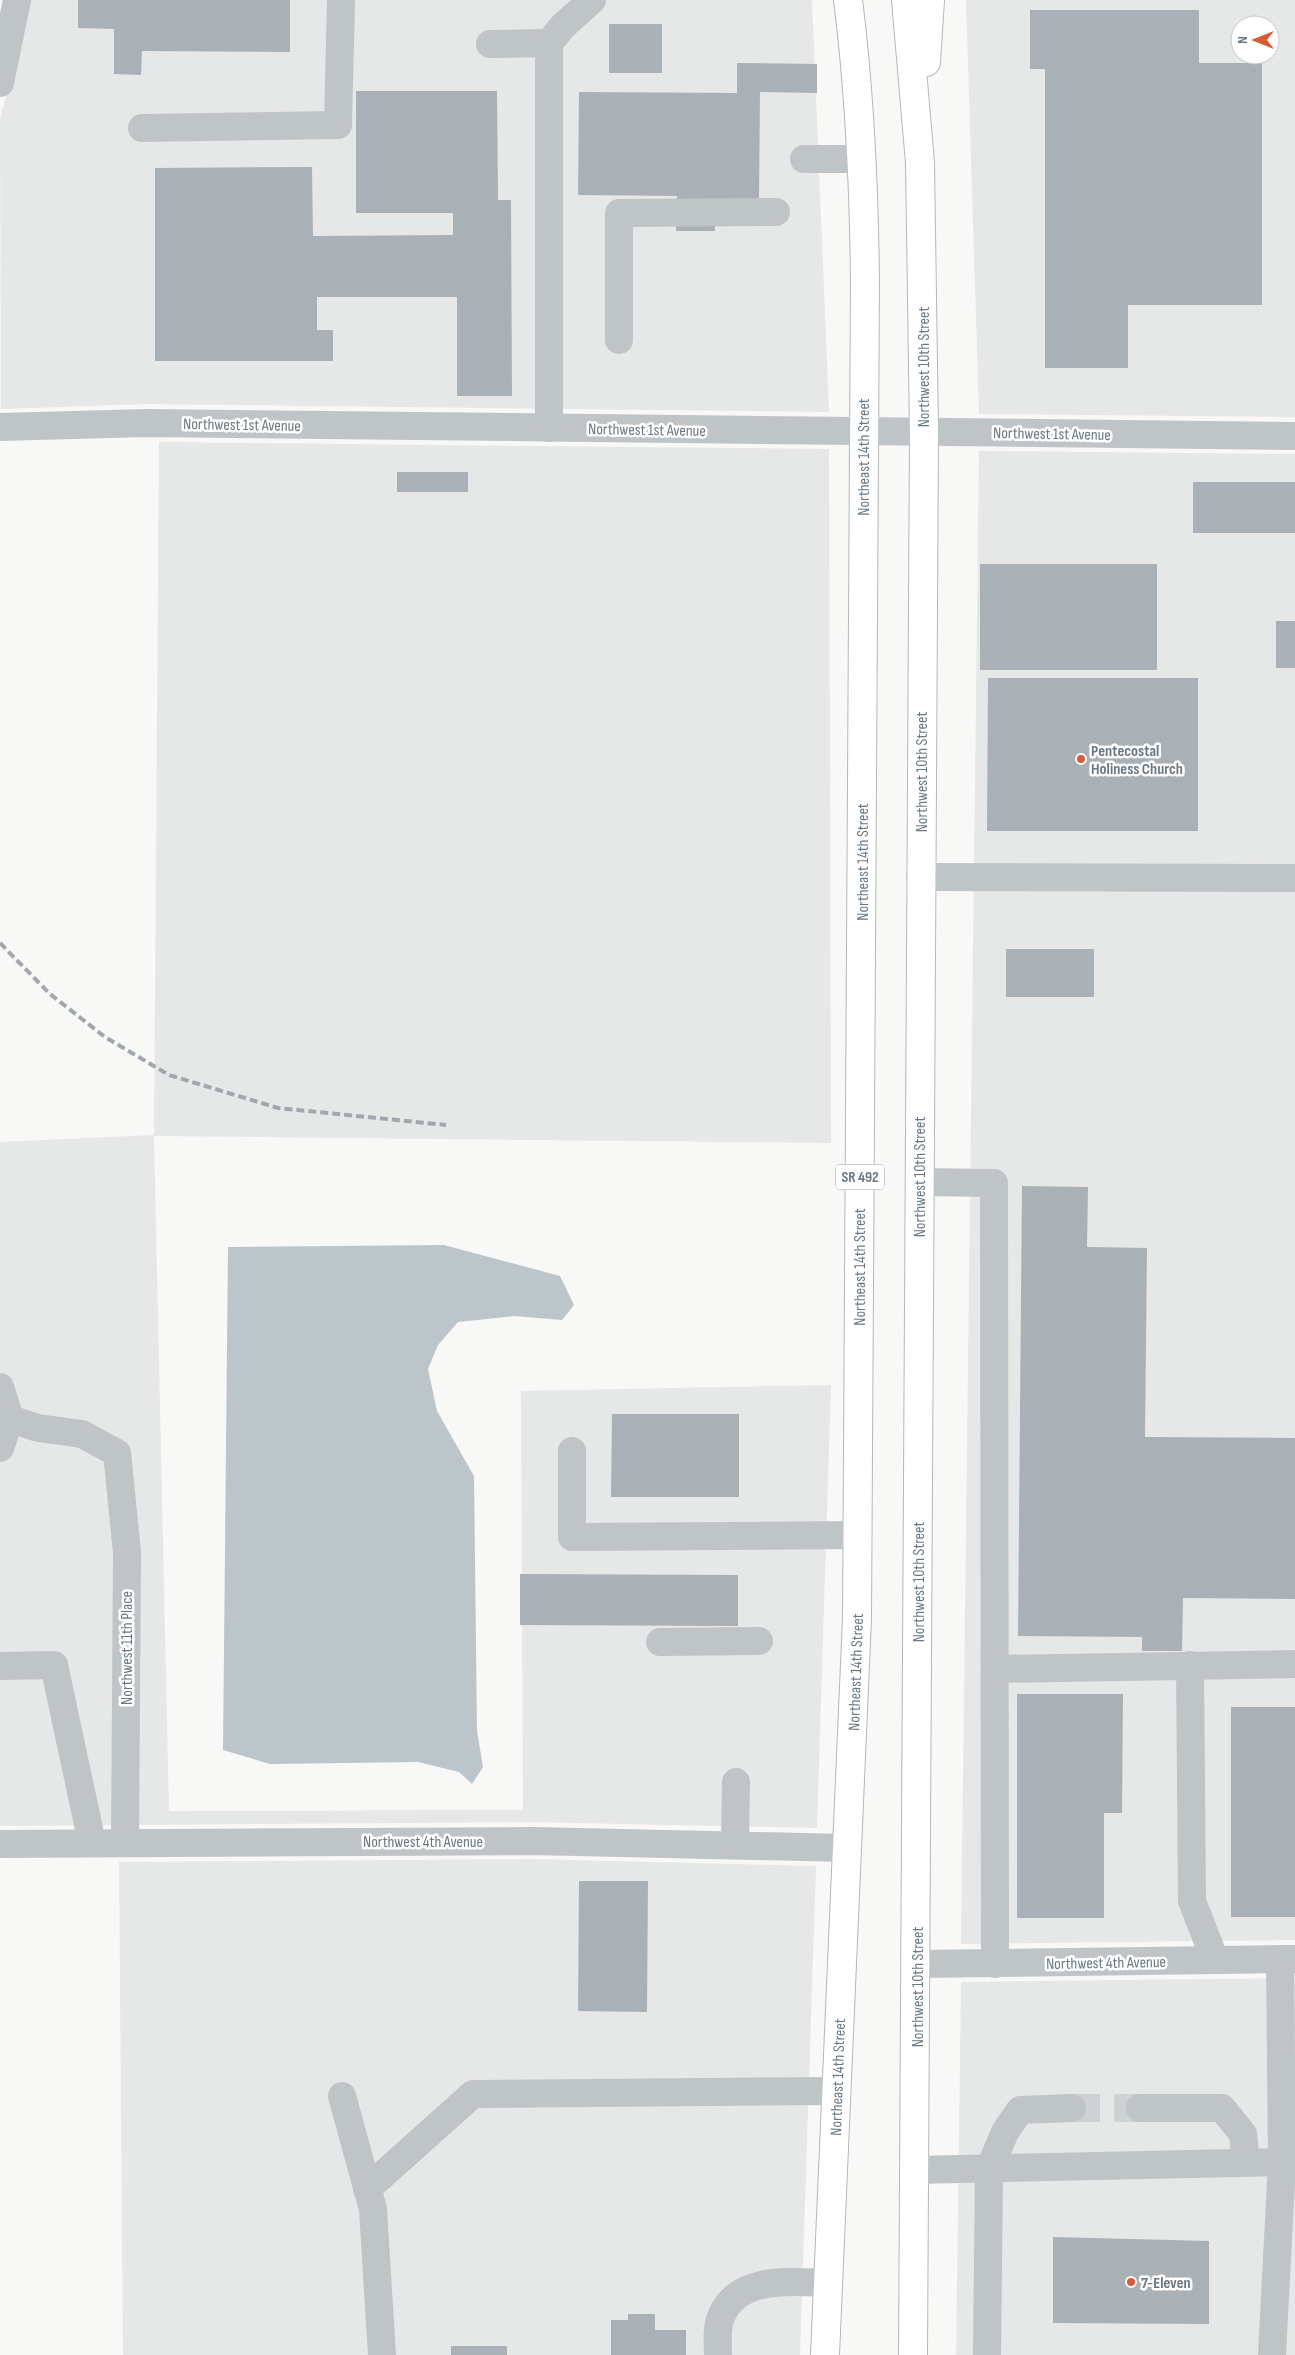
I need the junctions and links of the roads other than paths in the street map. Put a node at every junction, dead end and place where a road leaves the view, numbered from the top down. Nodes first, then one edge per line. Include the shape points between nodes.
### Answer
1 (17, 0) edge
2 (341, 0) edge
3 (592, 0) edge
4 (848, 0) edge
5 (906, 0) edge
6 (930, 0) edge
7 (549, 43) junction
8 (490, 44) dead end
9 (0, 83) edge
10 (142, 128) dead end
11 (804, 159) dead end
12 (862, 159) junction
13 (920, 163) junction
14 (776, 212) dead end
15 (619, 340) dead end
16 (0, 427) edge
17 (548, 428) junction
18 (863, 431) junction
19 (924, 432) junction
20 (1295, 436) edge
21 (920, 877) junction
22 (1295, 878) edge
23 (919, 1182) junction
24 (0, 1387) edge
25 (10, 1419) junction
26 (0, 1448) edge
27 (572, 1451) dead end
28 (858, 1535) junction
29 (759, 1641) dead end
30 (660, 1642) dead end
31 (1295, 1664) edge
32 (1190, 1665) junction
33 (0, 1666) edge
34 (995, 1669) junction
35 (736, 1782) dead end
36 (92, 1843) junction
37 (125, 1843) junction
38 (0, 1844) edge
39 (735, 1846) junction
40 (846, 1848) junction
41 (1288, 1959) edge
42 (1215, 1960) junction
43 (917, 1964) junction
44 (996, 1964) junction
45 (837, 2091) junction
46 (342, 2096) dead end
47 (1072, 2108) tunnel mouth
48 (1140, 2108) tunnel mouth
49 (1282, 2162) junction
50 (1246, 2163) junction
51 (915, 2170) junction
52 (989, 2170) junction
53 (367, 2189) junction
54 (827, 2282) junction
55 (382, 2355) edge
56 (718, 2355) edge
57 (825, 2355) edge
58 (913, 2355) edge
59 (987, 2355) edge
60 (1272, 2355) edge

1 - 9 street
2 - 10 street via 338,125
3 - 7 street via 562,26
4 - 12 main road, Northeast 14th Street / SR 492
5 - 13 main road, Northwest 10th Street
6 - 13 main road
7 - 8 street
7 - 17 street
11 - 12 street
12 - 18 main road, Northeast 14th Street / SR 492 via 865,282
13 - 19 main road, Northwest 10th Street
14 - 15 street via 619,213
16 - 17 street, Northwest 1st Avenue via 147,423
17 - 18 street, Northwest 1st Avenue
18 - 19 street, Northwest 1st Avenue
18 - 28 main road, Northeast 14th Street / SR 492
19 - 20 street, Northwest 1st Avenue
19 - 21 main road, Northwest 10th Street
21 - 22 street
21 - 23 main road, Northwest 10th Street
23 - 34 street via 994,1183
23 - 43 main road, Northwest 10th Street
24 - 25 street
25 - 26 street
25 - 37 street, Northwest 11th Place via 38,1428 82,1434 118,1453 127,1552
27 - 28 street via 572,1537
28 - 40 main road, Northeast 14th Street / SR 492 via 857,1637
29 - 30 street
31 - 32 street
32 - 34 street
32 - 42 street via 1192,1900
33 - 36 street via 54,1665
34 - 44 street
35 - 39 street
36 - 37 street, Northwest 4th Avenue
36 - 38 street, Northwest 4th Avenue
37 - 39 street, Northwest 4th Avenue via 533,1841
39 - 40 street, Northwest 4th Avenue
40 - 45 main road, Northeast 14th Street / SR 492
41 - 42 street, Northwest 4th Avenue
41 - 49 street
42 - 44 street, Northwest 4th Avenue
43 - 44 street, Northwest 4th Avenue
43 - 51 main road, Northwest 10th Street
45 - 53 street via 473,2094
45 - 54 main road, Northeast 14th Street / SR 492
46 - 53 street
47 - 52 street via 1020,2110 1005,2132
48 - 50 street via 1222,2108 1243,2134
49 - 50 street
49 - 60 street
50 - 52 street
51 - 52 street
51 - 58 main road, Northwest 10th Street
52 - 59 street
53 - 55 street via 373,2209
54 - 56 street via 770,2283 739,2293 721,2317
54 - 57 main road, Northeast 14th Street / SR 492

